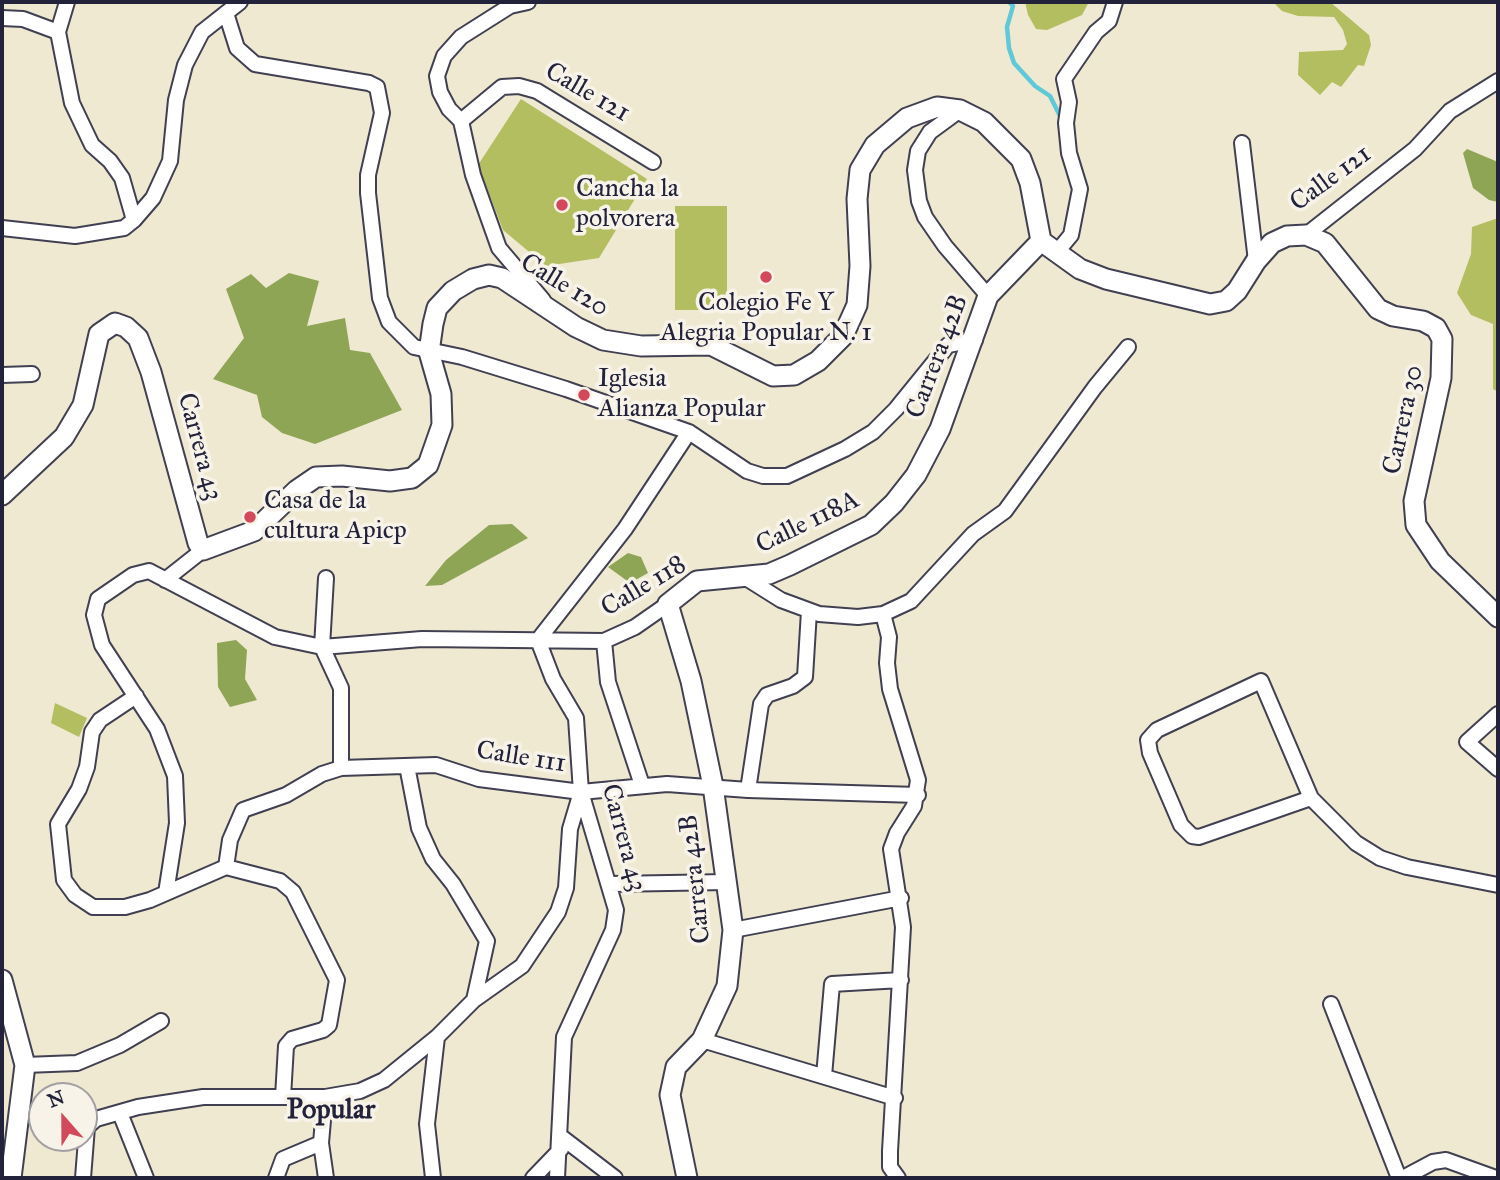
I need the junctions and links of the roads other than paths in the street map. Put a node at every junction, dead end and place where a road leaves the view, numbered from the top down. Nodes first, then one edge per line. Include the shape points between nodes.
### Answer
1 (67, 2) edge
2 (240, 2) edge
3 (528, 2) edge
4 (1115, 2) edge
5 (226, 12) junction
6 (2, 18) edge
7 (58, 32) junction
8 (1498, 81) edge
9 (1472, 96) junction
10 (1498, 96) edge
11 (960, 110) junction
12 (461, 121) junction
13 (1242, 143) dead end
14 (653, 162) dead end
15 (134, 220) junction
16 (2, 228) edge
17 (1306, 235) junction
18 (1048, 247) junction
19 (1256, 261) junction
20 (988, 296) junction
21 (553, 312) junction
22 (975, 340) junction
23 (1128, 347) dead end
24 (429, 352) junction
25 (32, 374) dead end
26 (2, 375) edge
27 (689, 432) junction
28 (916, 475) joint
29 (2, 495) edge
30 (203, 550) junction
31 (326, 578) dead end
32 (746, 578) junction
33 (166, 580) junction
34 (668, 604) junction
35 (809, 611) junction
36 (883, 614) junction
37 (1498, 617) edge
38 (538, 640) junction
39 (604, 641) junction
40 (323, 647) junction
41 (136, 696) junction
42 (1498, 714) edge
43 (407, 766) junction
44 (341, 768) junction
45 (1498, 769) edge
46 (642, 785) junction
47 (713, 786) junction
48 (748, 790) junction
49 (581, 792) junction
50 (918, 795) junction
51 (1311, 798) junction
52 (226, 867) junction
53 (727, 882) junction
54 (610, 884) junction
55 (1498, 885) edge
56 (166, 893) junction
57 (901, 898) junction
58 (733, 930) junction
59 (901, 980) junction
60 (4, 991) edge
61 (474, 1000) junction
62 (1331, 1004) dead end
63 (161, 1021) dead end
64 (437, 1037) junction
65 (702, 1040) junction
66 (25, 1065) junction
67 (824, 1076) junction
68 (283, 1097) junction
69 (325, 1097) junction
70 (895, 1098) junction
71 (120, 1112) junction
72 (321, 1143) junction
73 (561, 1143) junction
74 (11, 1178) edge
75 (83, 1178) edge
76 (146, 1178) edge
77 (276, 1178) edge
78 (326, 1178) edge
79 (433, 1178) edge
80 (533, 1178) edge
81 (557, 1178) edge
82 (615, 1178) edge
83 (687, 1178) edge
84 (898, 1178) edge
85 (1401, 1178) edge
86 (1496, 1178) edge

1 - 7 street
2 - 5 street
3 - 12 street via 484,21 444,56 437,76 440,92
4 - 18 street via 1109,21 1096,32 1064,79 1069,153 1080,189 1071,235
5 - 15 street via 202,32 185,65 170,160 153,198
5 - 24 street via 237,48 255,64 377,87 382,113 368,175 380,298 399,334
6 - 7 street via 23,19
7 - 15 street via 72,103 92,145 122,178
8 - 9 street, Calle 121
9 - 10 street
9 - 17 street, Calle 121 via 1450,111 1415,149
11 - 18 street via 984,122 1021,159
11 - 20 street via 930,132 918,151 919,201 945,246
11 - 21 street, Calle 120 via 937,107 907,118 875,145 860,170 857,306 843,336 818,361 794,375 773,376 711,345 641,346 603,340
12 - 14 street, Calle 121 via 502,87 519,86 537,91
12 - 21 street via 473,174 499,248
13 - 19 street
15 - 16 street via 124,228 75,236
17 - 19 street, Calle 121 via 1272,243
17 - 37 street, Carrera 30 via 1325,243 1378,309 1423,321 1436,328 1442,339 1441,378 1414,501 1416,525 1440,561
18 - 19 street, Calle 121 via 1080,269 1106,279 1210,304 1226,301 1237,291
18 - 20 street, Carrera 42B
20 - 22 street, Carrera 42B
21 - 24 street, Calle 120 via 517,286 489,275 473,279 437,308
22 - 27 street via 948,345 873,432 787,475 747,471
22 - 28 street, Carrera 42B via 940,429
23 - 36 street via 1005,511 973,534 911,601
24 - 27 street via 566,389
24 - 30 street via 441,394 442,425 428,465 412,478 390,481 316,477 254,531
25 - 26 street
27 - 38 street via 625,529
28 - 32 street, Calle 118A via 871,525 769,574
29 - 30 street, Carrera 43 via 64,437 83,405 99,334 115,323 138,338
30 - 33 street
31 - 40 street
32 - 34 street, Calle 118 via 697,581
32 - 35 street
33 - 40 street, Calle 118 via 275,637
33 - 41 street, Calle 118 via 149,571 133,575 98,599 94,615 102,645
34 - 39 street, Calle 118
34 - 47 street, Carrera 42B via 691,681
35 - 36 street via 858,617
35 - 48 street via 805,677 767,695 761,704
36 - 50 street via 889,637 890,689 918,780
38 - 39 street, Calle 118
38 - 40 street, Calle 118 via 410,639
38 - 49 street, Carrera 43 via 553,679 576,718
39 - 46 street via 608,682
40 - 44 street via 341,688
41 - 56 street via 157,729 175,776 177,823
41 - 56 street via 100,720 92,732 83,778 58,824 64,880 93,907 125,907
42 - 45 street via 1467,742
43 - 44 street, Calle 111
43 - 49 street, Calle 111 via 436,765 479,779
43 - 61 street via 419,828 433,859 486,942
44 - 52 street, Calle 111 via 286,796 243,810 230,840
46 - 47 street, Calle 111
46 - 49 street, Calle 111
47 - 48 street, Calle 111
47 - 53 street, Carrera 42B
48 - 50 street, Calle 111
49 - 54 street, Carrera 43
49 - 61 street via 570,829 566,888 558,912 522,965
50 - 57 street via 891,849
51 - 51 street via 1261,681 1157,730 1147,740 1186,832 1199,837
51 - 55 street via 1356,843 1380,858
52 - 56 street
52 - 68 street via 280,881 293,892 337,980 329,1025 292,1039 286,1046
53 - 54 street
53 - 58 street, Carrera 42B
54 - 73 street, Carrera 43 via 616,910 613,930 564,1037
57 - 58 street
57 - 59 street
58 - 65 street, Carrera 42B via 727,986
59 - 67 street via 832,985
59 - 70 street
60 - 66 street
61 - 64 street
62 - 85 street
63 - 66 street via 77,1063
64 - 69 street via 384,1080 360,1091
64 - 79 street via 427,1124
65 - 67 street
65 - 83 street, Carrera 42B via 676,1067 670,1095
66 - 74 street
67 - 70 street
68 - 69 street
68 - 71 street via 203,1097
69 - 72 street
70 - 84 street via 890,1167
71 - 75 street via 96,1119 87,1127
71 - 76 street
72 - 77 street via 283,1159
72 - 78 street
73 - 80 street
73 - 81 street, Carrera 43
73 - 82 street
85 - 86 street via 1446,1160

